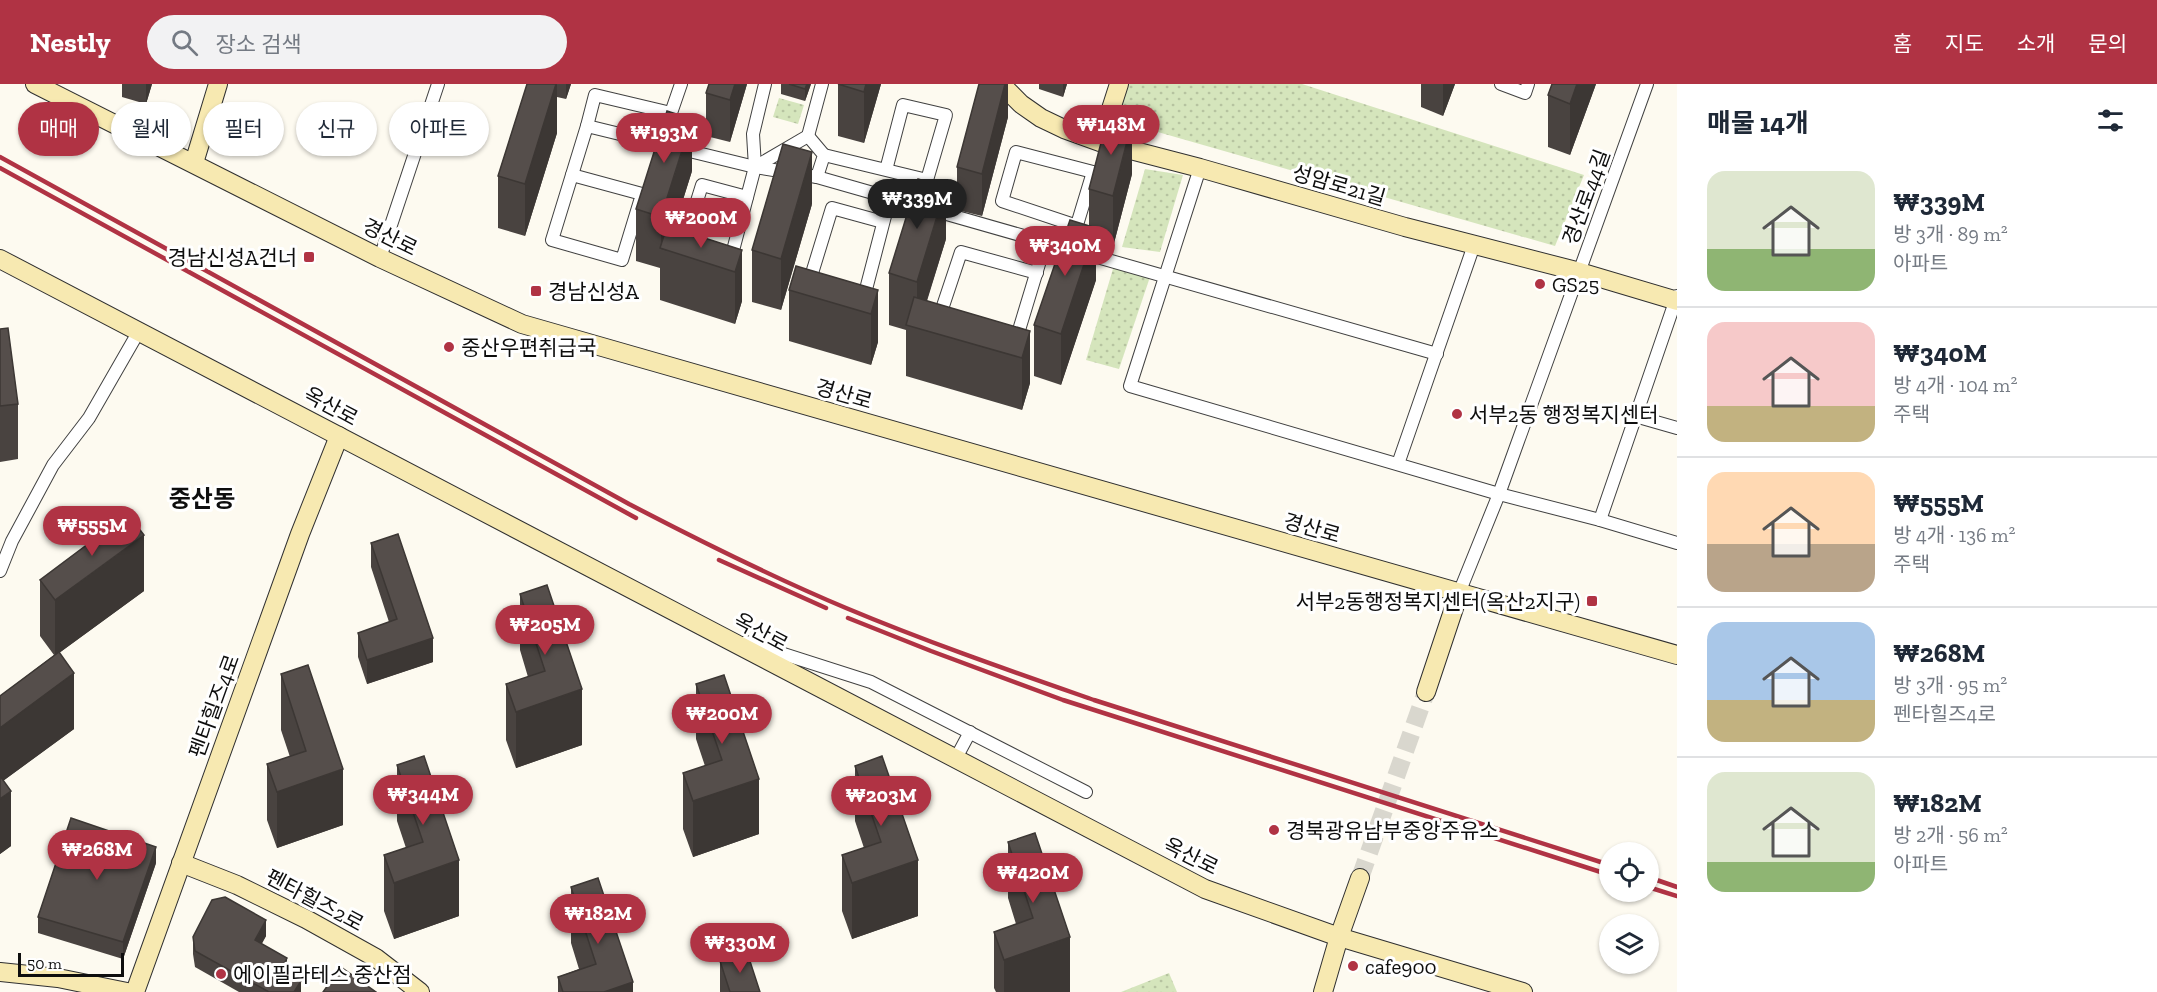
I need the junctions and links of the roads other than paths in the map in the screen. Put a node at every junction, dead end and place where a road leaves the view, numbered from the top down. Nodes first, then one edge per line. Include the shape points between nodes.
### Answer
1 (35, 84) edge
2 (218, 84) edge
3 (438, 84) edge
4 (681, 84) edge
5 (765, 84) edge
6 (822, 84) edge
7 (1001, 84) edge
8 (1119, 84) edge
9 (1501, 84) edge
10 (1528, 84) edge
11 (1647, 84) edge
12 (596, 90) edge
13 (671, 113) junction
14 (587, 126) junction
15 (808, 135) junction
16 (1100, 142) junction
17 (656, 148) junction
18 (824, 155) junction
19 (194, 163) junction
20 (755, 167) junction
21 (1200, 168) junction
22 (886, 170) junction
23 (572, 175) junction
24 (817, 177) junction
25 (747, 197) junction
26 (890, 197) junction
27 (883, 222) junction
28 (1077, 226) junction
29 (1046, 241) junction
30 (1474, 245) junction
31 (692, 248) edge
32 (1070, 248) junction
33 (722, 256) edge
34 (381, 258) junction
35 (0, 259) edge
36 (1580, 272) junction
37 (1036, 273) junction
38 (1166, 275) junction
39 (820, 286) edge
40 (853, 295) edge
41 (1676, 300) edge
42 (950, 321) edge
43 (139, 331) junction
44 (1005, 337) edge
45 (1437, 354) junction
46 (1635, 416) junction
47 (1677, 428) edge
48 (339, 436) junction
49 (1398, 464) junction
50 (1498, 494) junction
51 (1600, 520) junction
52 (1677, 543) edge
53 (0, 572) edge
54 (1459, 593) junction
55 (711, 631) junction
56 (1677, 655) edge
57 (1426, 692) tunnel mouth
58 (970, 732) junction
59 (955, 759) junction
60 (1086, 792) dead end
61 (181, 863) junction
62 (1360, 878) tunnel mouth
63 (1339, 937) junction
64 (0, 972) edge
65 (126, 992) edge
66 (135, 992) edge
67 (420, 992) edge
68 (1323, 992) edge
69 (1523, 992) edge

1 - 19 street, 경산로
2 - 19 street
3 - 34 street
4 - 13 street
5 - 20 street via 753,134
6 - 15 street
7 - 16 street, 성암로21길 via 1041,118
8 - 16 street
9 - 10 street via 1525,93
11 - 36 street, 경산로44길
12 - 13 street
12 - 14 street
13 - 17 street
14 - 17 street
14 - 23 street
15 - 18 street
15 - 20 street
16 - 21 street, 성암로21길
17 - 20 street
18 - 22 street
18 - 24 street
19 - 34 street, 경산로
20 - 24 street
20 - 25 street
21 - 30 street, 성암로21길
21 - 38 street
22 - 22 street via 927,180 946,115 903,105
23 - 23 street via 552,240 622,260 644,189
24 - 26 street
25 - 31 street via 702,185 683,246
25 - 33 street via 731,258
26 - 27 street
26 - 29 street
27 - 39 street via 832,208 809,283
27 - 40 street via 864,297
28 - 28 street via 1093,172 1016,152 1002,201
28 - 32 street
29 - 32 street
29 - 37 street
30 - 36 street, 성암로21길
30 - 45 street
32 - 38 street
34 - 54 street, 경산로 via 522,324 560,336
35 - 43 street, 옥산로
36 - 41 street, 성암로21길
36 - 50 street, 경산로44길
37 - 42 street via 961,252 939,318
37 - 44 street via 1016,340
38 - 45 street
38 - 49 street via 1130,386
41 - 46 street
43 - 48 street, 옥산로
43 - 53 street via 89,418 53,465 12,541
45 - 49 street
46 - 47 street
46 - 51 street
48 - 55 street, 옥산로
48 - 61 street, 펜타힐즈4로
49 - 50 street
50 - 51 street
50 - 54 street, 경산로44길
51 - 52 street
54 - 56 street, 경산로
54 - 57 street
55 - 58 street via 871,682
55 - 59 street, 옥산로
58 - 59 street
58 - 60 street
59 - 63 street, 옥산로 via 1205,889
61 - 66 street, 펜타힐즈4로
61 - 67 street, 펜타힐즈2로 via 237,885 315,924 376,958
62 - 63 street
63 - 68 street
63 - 69 street, 옥산로
64 - 65 street via 58,978

